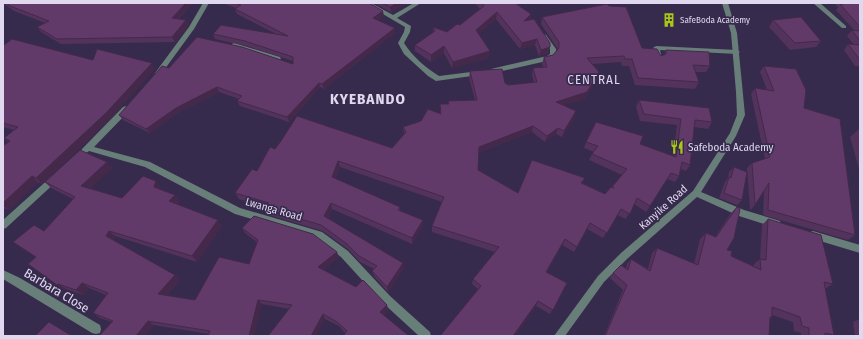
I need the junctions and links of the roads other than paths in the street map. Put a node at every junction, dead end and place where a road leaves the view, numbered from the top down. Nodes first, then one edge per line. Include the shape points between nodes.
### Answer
1 (206, 3) edge
2 (367, 3) edge
3 (418, 3) edge
4 (725, 3) edge
5 (816, 3) edge
6 (394, 17) junction
7 (844, 27) dead end
8 (542, 31) edge
9 (229, 44) edge
10 (737, 52) junction
11 (659, 59) edge
12 (287, 63) edge
13 (152, 80) edge
14 (133, 101) edge
15 (88, 148) junction
16 (77, 158) edge
17 (60, 174) edge
18 (696, 193) junction
19 (3, 225) edge
20 (788, 228) edge
21 (802, 232) edge
22 (860, 249) edge
23 (3, 274) edge
24 (96, 329) dead end
25 (426, 336) edge
26 (559, 336) edge

1 - 13 street via 189,36
2 - 6 street
3 - 6 street
4 - 10 street, Kanyike Road via 732,22
5 - 7 street
6 - 8 street via 408,26 401,43 406,52 430,74 441,79 549,58 553,55 553,49
9 - 12 street via 260,52
10 - 11 street via 656,48
10 - 18 street, Kanyike Road via 741,109 739,123 728,145
14 - 15 street
15 - 16 street
15 - 25 street, Lwanga Road via 147,164 238,211 328,240
17 - 19 street
18 - 20 street via 742,213
18 - 26 street, Kanyike Road via 601,279
21 - 22 street
23 - 24 street, Barbara Close

